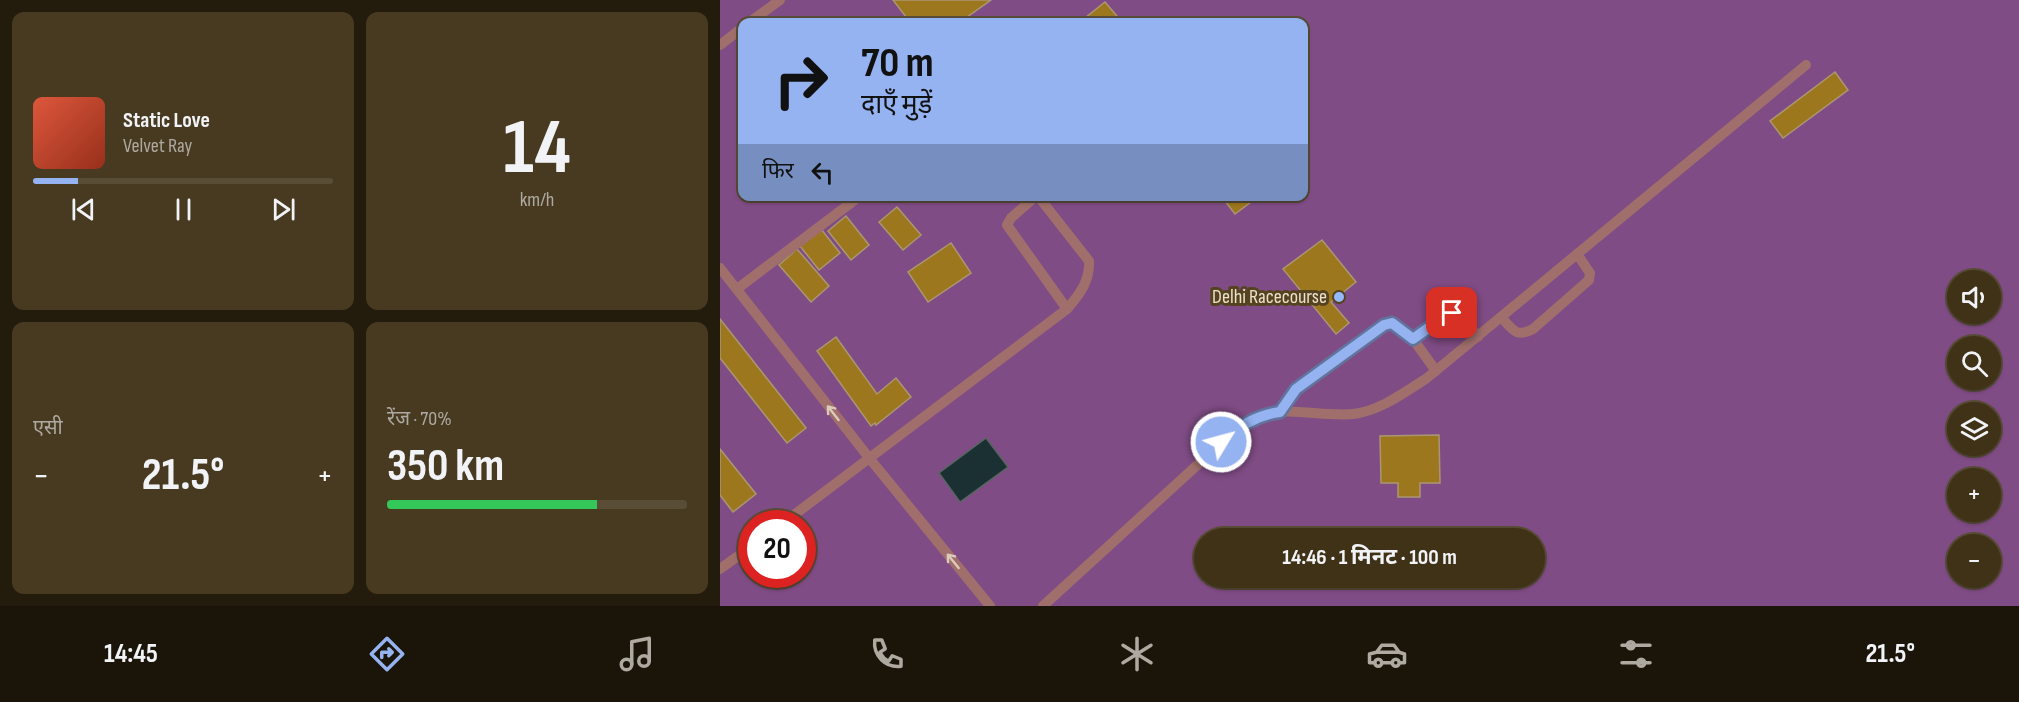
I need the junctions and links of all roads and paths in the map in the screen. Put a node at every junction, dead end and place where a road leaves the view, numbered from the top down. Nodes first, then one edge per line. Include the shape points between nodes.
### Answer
1 (780, 0) edge
2 (755, 18) edge
3 (738, 31) edge
4 (720, 45) edge
5 (1806, 65) dead end
6 (853, 201) edge
7 (1031, 201) edge
8 (1041, 201) edge
9 (1577, 254) junction
10 (720, 268) edge
11 (737, 289) junction
12 (1067, 309) junction
13 (1501, 317) junction
14 (1478, 337) junction
15 (1413, 339) junction
16 (1436, 371) junction
17 (1280, 412) junction
18 (870, 459) junction
19 (801, 510) edge
20 (738, 556) edge
21 (720, 569) edge
22 (990, 606) edge
23 (1043, 606) edge

1 - 2 lane
3 - 4 lane
5 - 9 lane
6 - 11 lane
7 - 12 lane via 1007,225
8 - 12 lane via 1089,261 1090,274 1085,285
9 - 13 lane
9 - 13 lane via 1590,273 1589,280 1533,329 1517,333
10 - 11 lane
18 -> 11 lane
12 - 18 lane
13 - 14 lane
14 - 15 lane via 1461,316 1452,313
14 - 16 lane
15 - 16 lane
15 - 17 lane via 1392,323 1384,325 1296,389
16 - 17 lane via 1392,401 1355,414
17 - 23 lane via 1240,426
18 - 19 lane
22 -> 18 lane
20 - 21 lane

